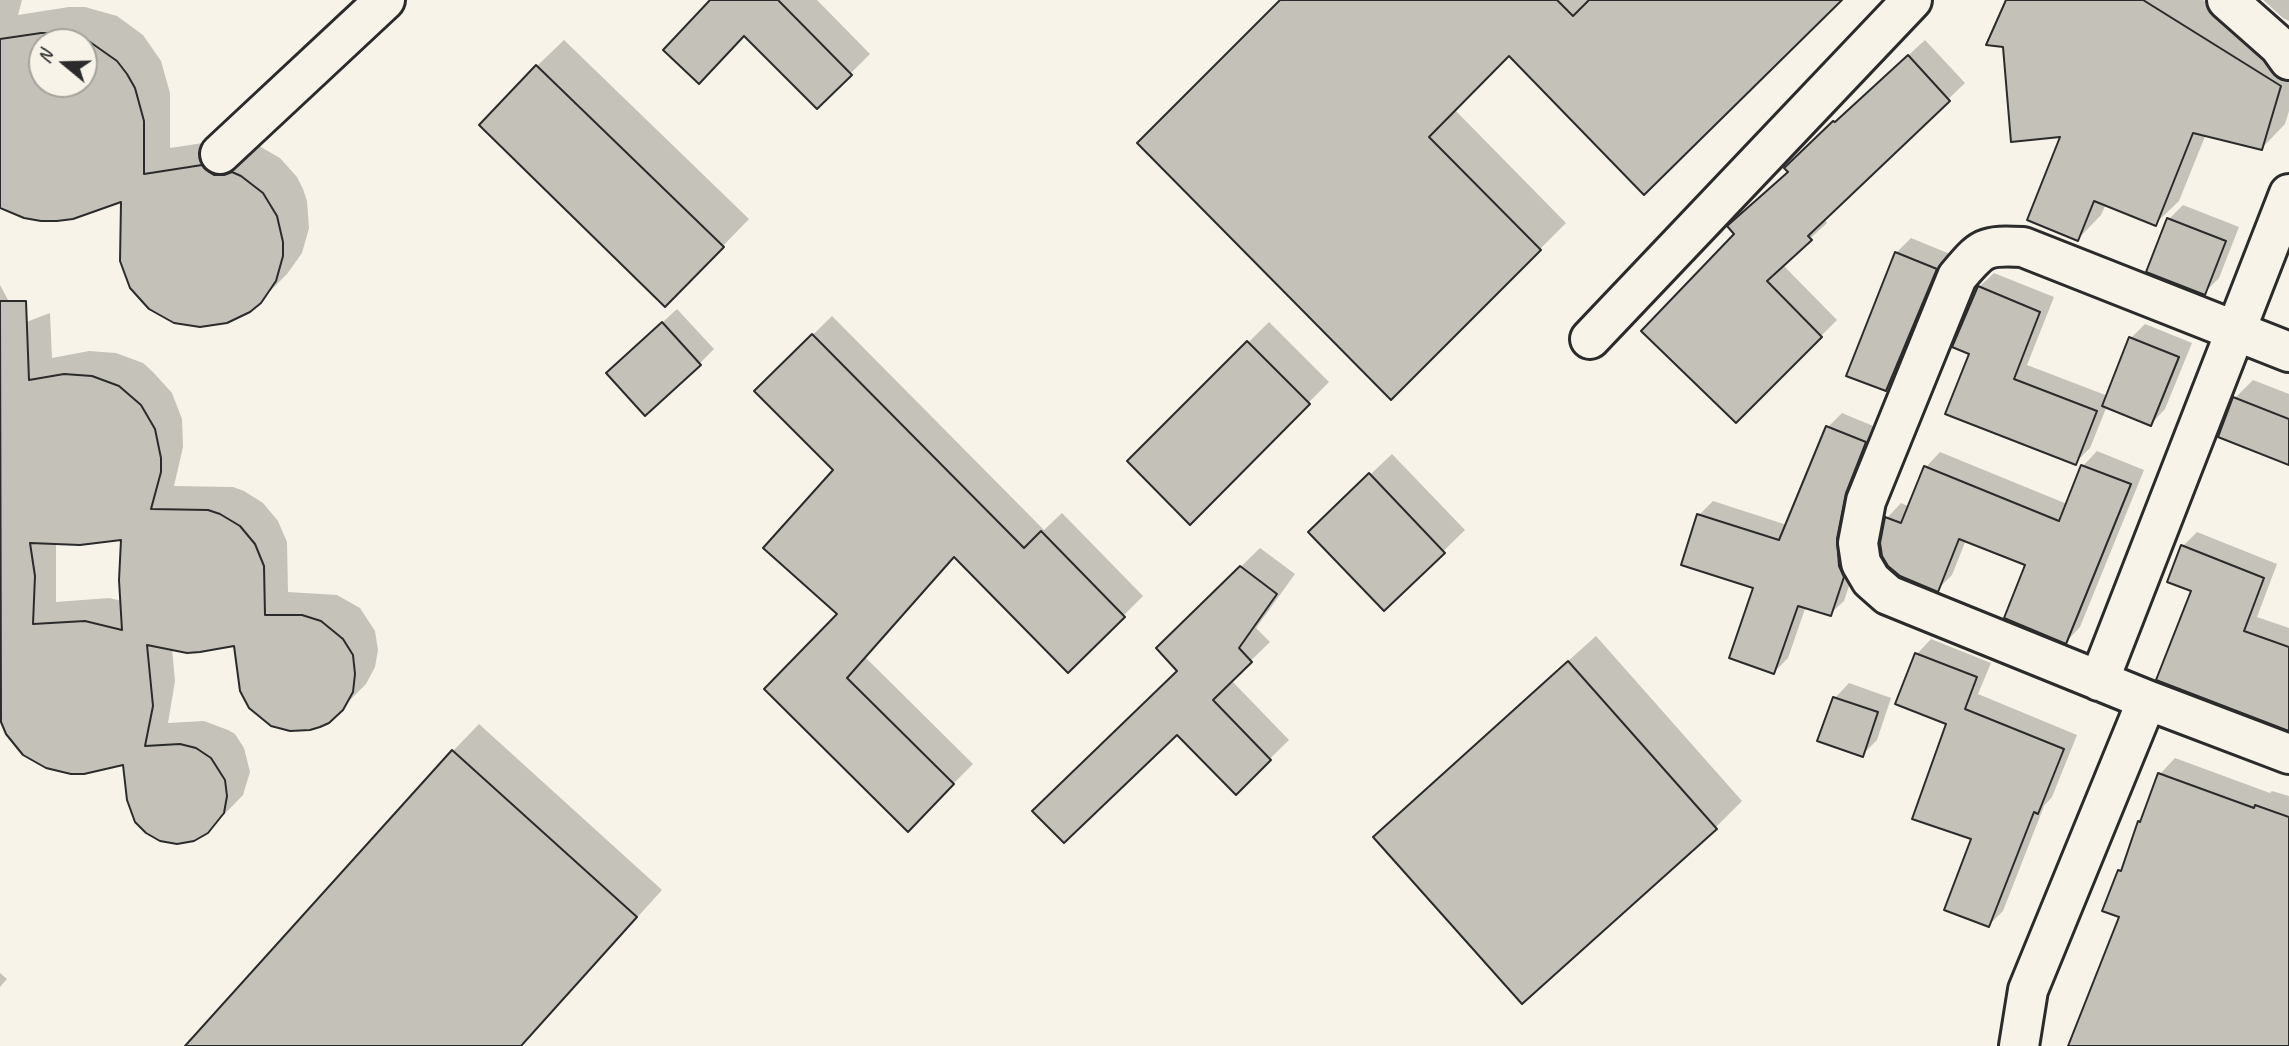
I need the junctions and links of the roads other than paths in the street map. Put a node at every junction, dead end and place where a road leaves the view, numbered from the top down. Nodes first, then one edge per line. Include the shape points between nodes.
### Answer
1 (385, 0) edge
2 (1912, 0) edge
3 (2227, 0) edge
4 (2289, 60) edge
5 (220, 154) dead end
6 (2289, 194) edge
7 (2234, 331) junction
8 (1590, 339) dead end
9 (2289, 352) edge
10 (2099, 681) junction
11 (2147, 700) junction
12 (2289, 754) edge
13 (2019, 1046) edge

1 - 5 street
2 - 8 street
3 - 4 street
6 - 7 street
7 - 9 street
7 - 10 street
7 - 10 street via 2023,247 1995,246 1977,252 1957,277 1866,501 1858,543 1861,563 1888,595
10 - 11 street
11 - 12 street
11 - 13 street via 2028,990

